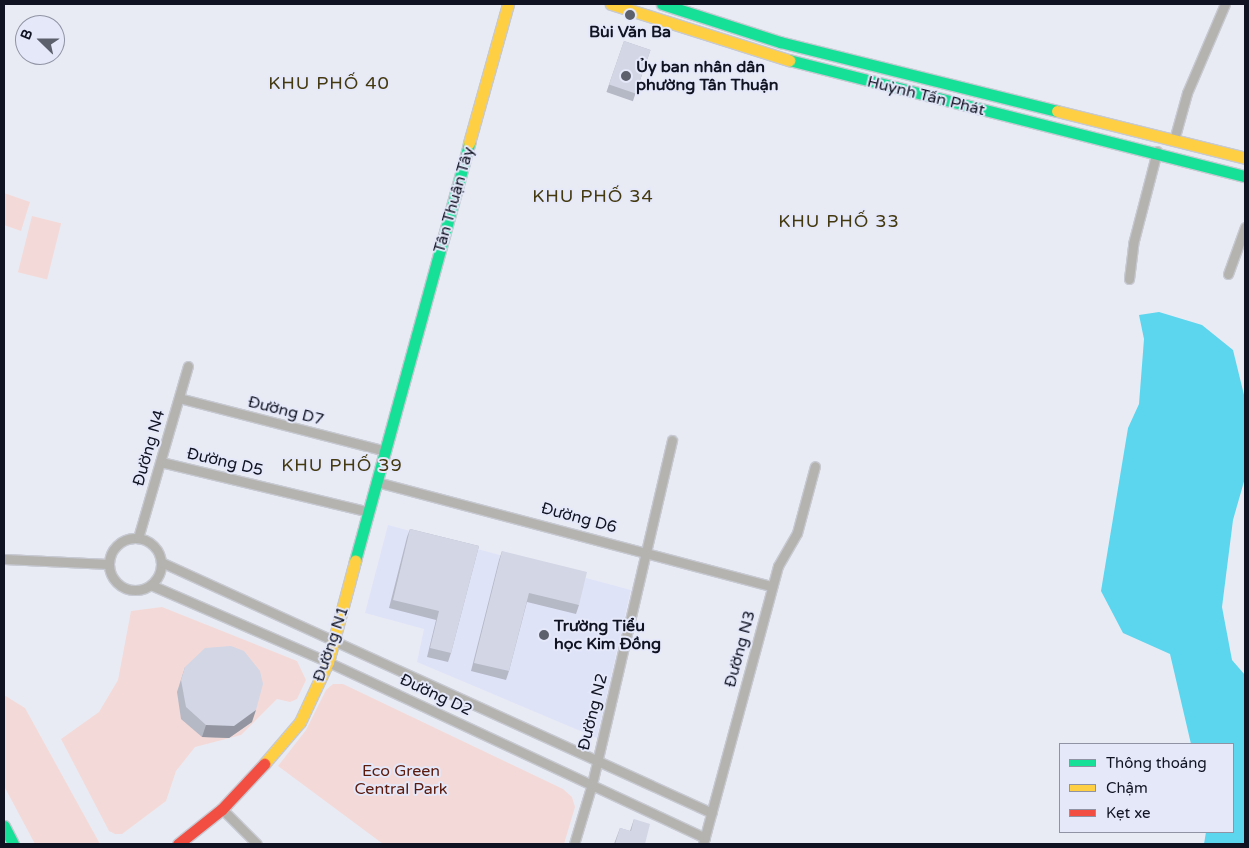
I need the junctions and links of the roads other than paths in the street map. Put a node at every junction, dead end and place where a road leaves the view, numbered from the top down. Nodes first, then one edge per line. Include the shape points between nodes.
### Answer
1 (508, 4) edge
2 (611, 4) edge
3 (662, 4) edge
4 (1225, 4) edge
5 (780, 42) junction
6 (776, 56) junction
7 (1035, 105) junction
8 (1031, 122) junction
9 (1174, 140) junction
10 (1157, 151) junction
11 (1245, 158) edge
12 (1245, 176) edge
13 (1245, 227) edge
14 (1228, 274) dead end
15 (1129, 279) dead end
16 (188, 366) dead end
17 (400, 396) joint
18 (179, 398) junction
19 (672, 440) dead end
20 (385, 451) junction
21 (161, 462) junction
22 (815, 466) dead end
23 (377, 482) junction
24 (369, 512) junction
25 (138, 538) junction
26 (648, 552) junction
27 (4, 559) edge
28 (161, 562) junction
29 (109, 564) junction
30 (151, 585) junction
31 (772, 586) junction
32 (336, 640) junction
33 (328, 662) junction
34 (596, 759) junction
35 (592, 784) junction
36 (222, 809) junction
37 (712, 813) junction
38 (4, 826) edge
39 (704, 841) edge
40 (13, 844) edge
41 (178, 844) edge
42 (257, 844) edge
43 (574, 844) edge

1 - 17 main road, Tân Thuận Tây
2 - 6 main road, Huỳnh Tấn Phát
3 - 5 main road, Huỳnh Tấn Phát
4 - 9 street via 1187,93
5 - 6 main road
5 - 7 main road, Huỳnh Tấn Phát
6 - 8 main road, Huỳnh Tấn Phát
7 - 8 main road
7 - 9 main road, Huỳnh Tấn Phát
8 - 10 main road, Huỳnh Tấn Phát
9 - 11 main road, Huỳnh Tấn Phát
10 - 12 main road, Huỳnh Tấn Phát
10 - 15 street via 1133,244
13 - 14 street
16 - 18 street, Đường N4
17 - 20 main road, Đường N1
18 - 20 street, Đường D7
18 - 21 street, Đường N4
19 - 26 street, Đường N2
20 - 23 main road, Đường N1
21 - 24 street, Đường D5
21 - 25 street, Đường N4
22 - 31 street, Đường N3 via 797,533 778,566
23 - 24 main road, Đường N1
23 - 26 street, Đường D6
24 - 32 main road, Đường N1
25 - 28 street via 154,546
25 - 29 street via 126,540 116,547
26 - 31 street, Đường D6
26 - 34 street, Đường N2
27 - 29 street
28 - 30 street via 159,575
28 - 32 street, Đường D2
29 - 30 street via 116,582 126,589 139,590
30 - 33 street, Đường D2
31 - 37 street, Đường N3
32 - 33 main road, Đường N1
32 - 34 street, Đường D2
33 - 35 street, Đường D2
33 - 36 main road, Đường N1 via 300,722
34 - 35 street, Đường N2
34 - 37 street, Đường D2
35 - 39 street, Đường D2
35 - 43 street, Đường N2
36 - 41 main road, Đường N1
36 - 42 street
37 - 39 street, Đường N3
38 - 40 main road

